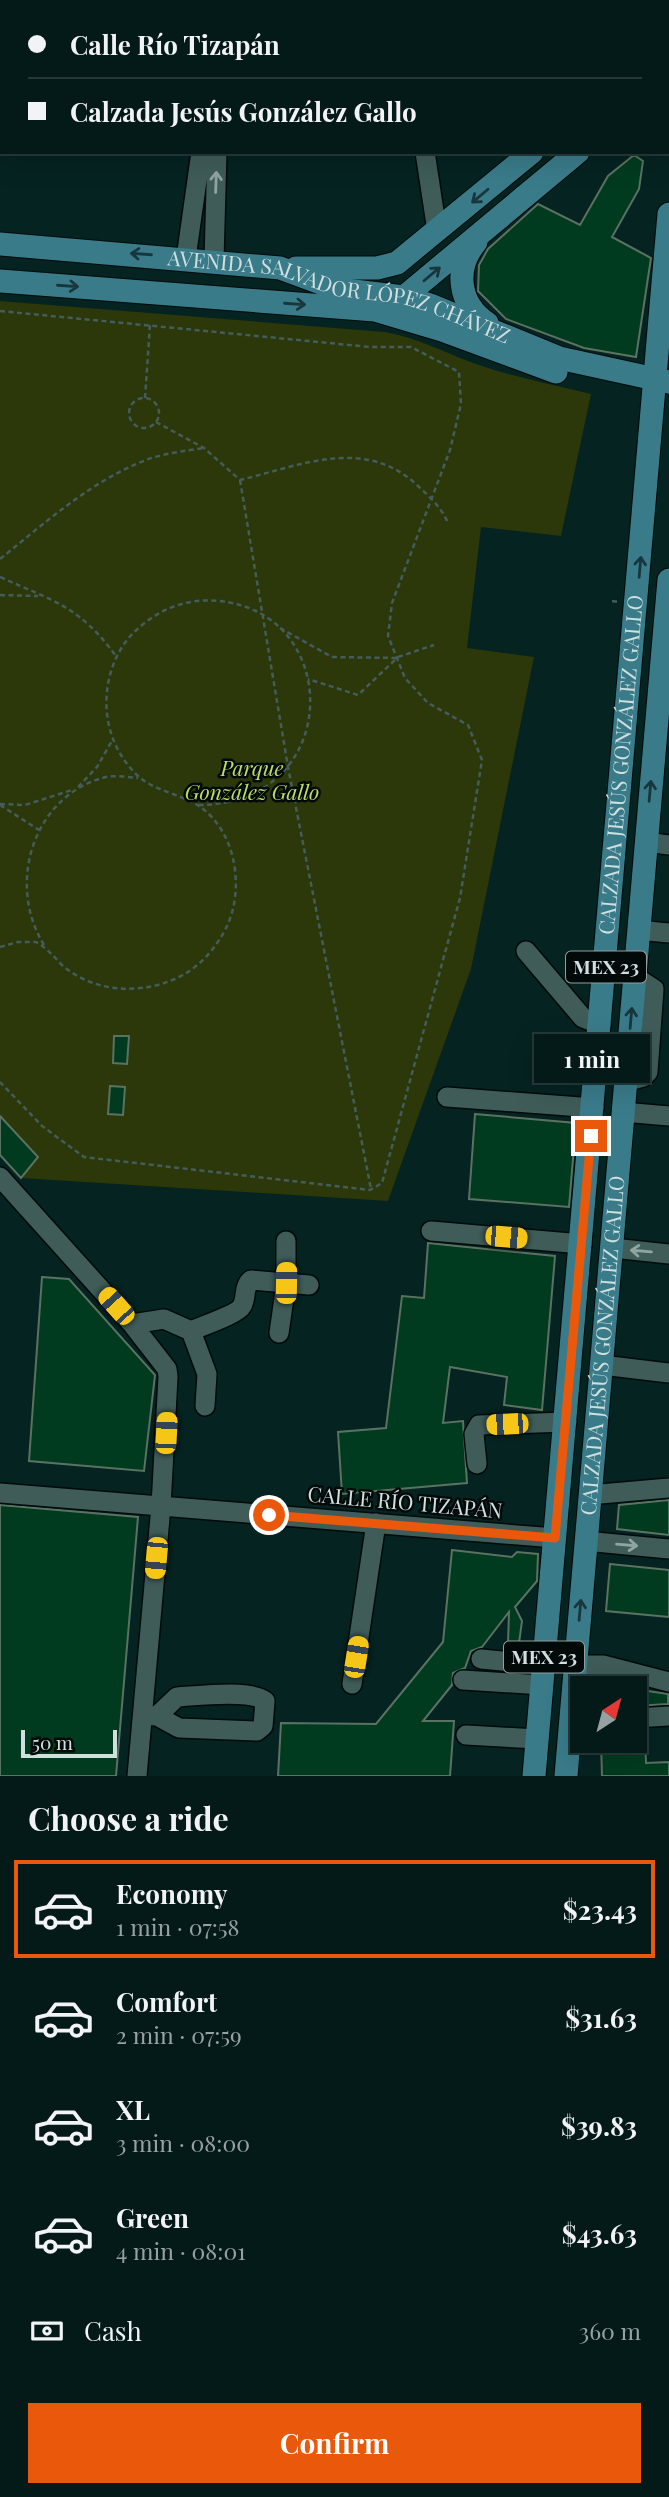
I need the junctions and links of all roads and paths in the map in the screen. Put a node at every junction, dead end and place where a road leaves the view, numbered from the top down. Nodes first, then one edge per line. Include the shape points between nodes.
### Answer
1 (201, 154) edge
2 (217, 154) edge
3 (425, 154) edge
4 (530, 154) edge
5 (576, 154) edge
6 (504, 213) junction
7 (669, 214) edge
8 (192, 216) junction
9 (215, 218) junction
10 (437, 231) junction
11 (0, 244) edge
12 (186, 258) junction
13 (214, 260) junction
14 (280, 268) junction
15 (0, 281) edge
16 (404, 297) junction
17 (375, 310) junction
18 (0, 311) edge
19 (150, 324) junction
20 (507, 337) junction
21 (662, 388) edge
22 (145, 398) junction
23 (156, 422) junction
24 (204, 448) junction
25 (240, 480) junction
26 (432, 500) junction
27 (449, 523) dead end
28 (0, 559) edge
29 (0, 577) edge
30 (669, 580) edge
31 (0, 595) edge
32 (41, 596) junction
33 (262, 615) junction
34 (277, 626) junction
35 (434, 645) dead end
36 (116, 657) junction
37 (397, 658) junction
38 (308, 678) junction
39 (113, 739) junction
40 (661, 753) edge
41 (288, 767) junction
42 (139, 778) junction
43 (75, 789) junction
44 (0, 804) edge
45 (197, 805) junction
46 (39, 830) junction
47 (646, 842) junction
48 (669, 845) edge
49 (638, 930) junction
50 (669, 933) edge
51 (0, 947) edge
52 (46, 948) junction
53 (526, 951) dead end
54 (601, 1025) junction
55 (0, 1082) edge
56 (447, 1097) dead end
57 (594, 1108) junction
58 (623, 1112) junction
59 (669, 1116) edge
60 (0, 1177) edge
61 (371, 1189) junction
62 (431, 1231) dead end
63 (286, 1241) dead end
64 (582, 1244) junction
65 (612, 1252) junction
66 (669, 1254) edge
67 (286, 1283) junction
68 (309, 1285) dead end
69 (132, 1324) junction
70 (575, 1324) junction
71 (191, 1331) junction
72 (279, 1334) dead end
73 (602, 1365) junction
74 (669, 1373) edge
75 (205, 1406) dead end
76 (567, 1422) junction
77 (477, 1464) dead end
78 (669, 1488) edge
79 (0, 1493) edge
80 (590, 1495) junction
81 (161, 1506) junction
82 (376, 1523) junction
83 (555, 1538) junction
84 (586, 1541) junction
85 (669, 1549) edge
86 (481, 1659) dead end
87 (575, 1665) junction
88 (543, 1675) junction
89 (575, 1676) edge
90 (463, 1680) dead end
91 (669, 1682) edge
92 (352, 1684) dead end
93 (150, 1716) junction
94 (669, 1716) edge
95 (648, 1717) edge
96 (466, 1735) dead end
97 (537, 1739) junction
98 (570, 1754) edge
99 (137, 1776) edge
100 (534, 1776) edge
101 (566, 1776) edge

1 - 8 street
9 -> 2 street
3 - 10 street
4 -> 10 main road
5 - 6 main road
16 -> 6 main road
6 - 20 main road via 473,245 462,286 470,309
7 - 21 main road, CALZADA JESÚS GONZÁLEZ GALLO / MEX 23
8 - 9 street
8 - 12 street
9 - 13 street
10 - 14 main road via 388,267
12 -> 11 main road, AVENIDA SALVADOR LÓPEZ CHÁVEZ
12 - 13 main road, AVENIDA SALVADOR LÓPEZ CHÁVEZ
13 - 14 main road, AVENIDA SALVADOR LÓPEZ CHÁVEZ
14 - 16 main road, AVENIDA SALVADOR LÓPEZ CHÁVEZ via 337,289
15 -> 17 main road, AVENIDA SALVADOR LÓPEZ CHÁVEZ
16 - 17 main road
16 - 20 main road, AVENIDA SALVADOR LÓPEZ CHÁVEZ
17 - 21 main road, AVENIDA SALVADOR LÓPEZ CHÁVEZ via 562,374
18 - 19 path
19 - 22 path
19 - 26 path via 370,347 411,347 459,372 461,404
20 - 21 main road, AVENIDA SALVADOR LÓPEZ CHÁVEZ
54 -> 21 main road, CALZADA JESÚS GONZÁLEZ GALLO / MEX 23
22 - 23 path via 157,404
22 - 23 path via 131,405 131,419 143,428
23 - 24 path
24 - 25 path
24 - 28 path via 148,459 98,484
25 - 26 path via 332,458 369,457 397,468
25 - 33 path
26 - 27 path
26 - 37 path via 392,603 388,636
29 - 32 path
30 - 40 main road, CALZADA JESÚS GONZÁLEZ GALLO / MEX 23
31 - 32 path
32 - 36 path via 80,615
33 - 34 path
33 - 36 path via 227,602 180,604 139,627
33 - 41 path
34 - 37 path via 332,657
34 - 38 path via 297,650
35 - 37 path
36 - 39 path via 106,708
37 - 38 path via 358,695
37 - 61 path via 405,678 428,703 468,725 482,760 460,898 382,1183
38 - 41 path via 309,725
39 - 42 path
39 - 43 path via 97,767
47 -> 40 main road, CALZADA JESÚS GONZÁLEZ GALLO / MEX 23
41 - 45 path via 274,782 238,801
41 - 61 path
42 - 43 path via 108,776
42 - 45 path
43 - 44 path via 25,805
43 - 46 path
44 - 46 path
45 - 52 path via 215,822 228,845 236,893 230,919 215,948 198,966 170,983 136,990 106,987 64,967
46 - 52 path via 24,881 29,915
47 - 48 street
47 - 49 main road, CALZADA JESÚS GONZÁLEZ GALLO / MEX 23
49 - 50 street
58 -> 49 main road, CALZADA JESÚS GONZÁLEZ GALLO / MEX 23
51 - 52 path via 36,942
53 - 54 street via 583,1018
54 - 57 main road, CALZADA JESÚS GONZÁLEZ GALLO / MEX 23
55 - 61 path via 42,1126 84,1157
56 - 57 street
57 - 64 main road, CALZADA JESÚS GONZÁLEZ GALLO / MEX 23
58 - 59 street
58 - 65 main road, CALZADA JESÚS GONZÁLEZ GALLO / MEX 23
60 - 69 street
62 - 64 street
63 - 67 street
64 - 70 main road, CALZADA JESÚS GONZÁLEZ GALLO / MEX 23
66 -> 65 street
65 - 70 main road
65 - 73 main road, CALZADA JESÚS GONZÁLEZ GALLO / MEX 23
67 - 68 street
67 - 71 street via 248,1281 243,1306 236,1314
67 - 72 street
69 - 71 street via 164,1319
69 - 81 street via 168,1377
70 - 76 main road, CALZADA JESÚS GONZÁLEZ GALLO / MEX 23
71 - 75 street via 206,1374
73 - 74 street
73 - 80 main road, CALZADA JESÚS GONZÁLEZ GALLO / MEX 23
76 - 77 street via 479,1425 474,1434
76 - 83 main road, CALZADA JESÚS GONZÁLEZ GALLO / MEX 23
78 - 80 street
79 - 81 street, CALLE RÍO TIZAPÁN
80 - 84 main road, CALZADA JESÚS GONZÁLEZ GALLO / MEX 23
81 - 82 street, CALLE RÍO TIZAPÁN
81 - 93 street
82 - 83 street, CALLE RÍO TIZAPÁN
82 - 92 street
83 - 88 main road, CALZADA JESÚS GONZÁLEZ GALLO / MEX 23
84 -> 85 street
87 -> 84 main road, CALZADA JESÚS GONZÁLEZ GALLO / MEX 23
86 - 88 street
87 - 89 main road, CALZADA JESÚS GONZÁLEZ GALLO / MEX 23
87 - 91 street via 603,1665
88 - 90 street
88 - 97 main road, CALZADA JESÚS GONZÁLEZ GALLO / MEX 23
93 - 93 street via 177,1697 228,1695 265,1701 263,1726 257,1731 178,1728
93 - 99 street
94 - 95 street
96 - 97 street
97 - 100 main road, CALZADA JESÚS GONZÁLEZ GALLO / MEX 23
98 - 101 main road, CALZADA JESÚS GONZÁLEZ GALLO / MEX 23

